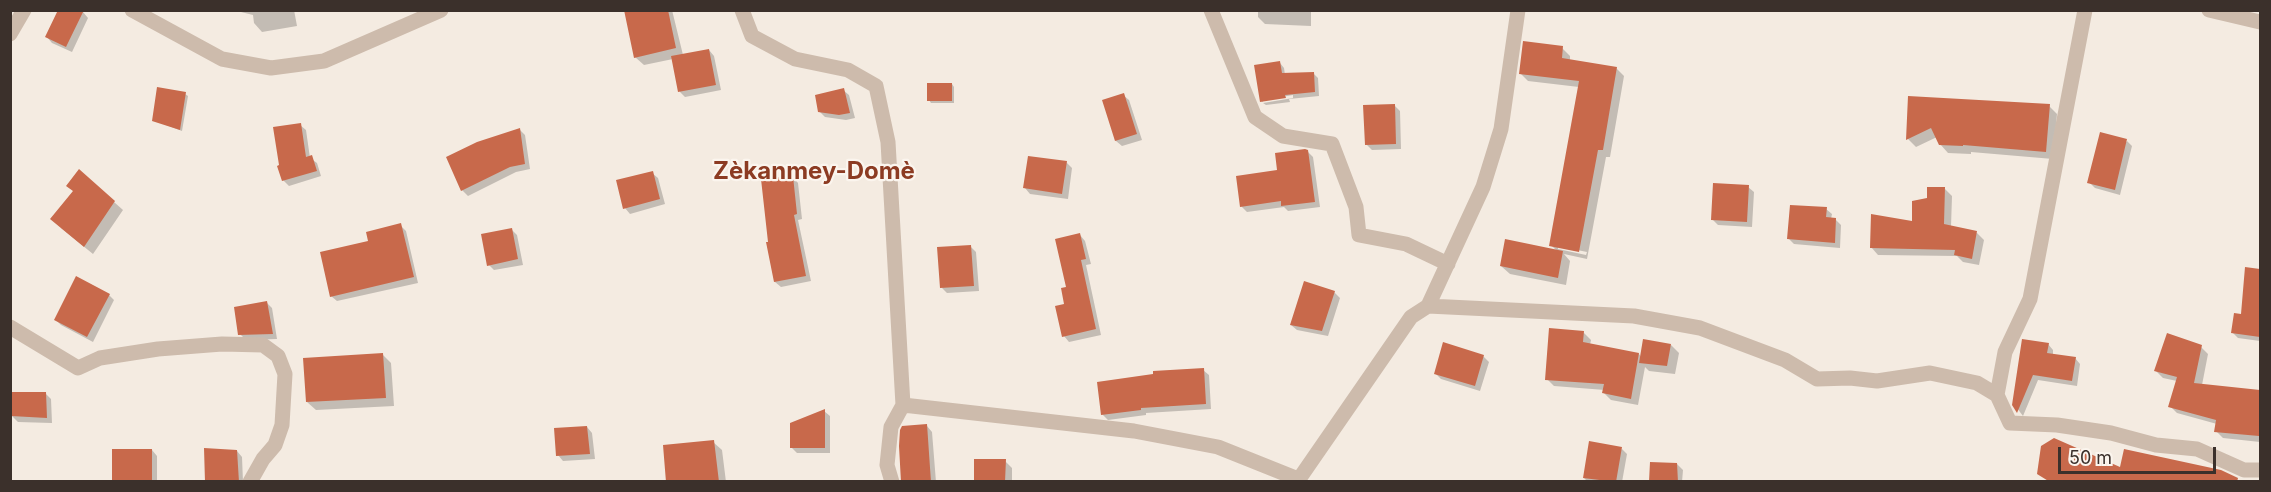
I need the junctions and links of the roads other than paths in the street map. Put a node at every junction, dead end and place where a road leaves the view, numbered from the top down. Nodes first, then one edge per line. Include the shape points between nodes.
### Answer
1 (24, 10) edge
2 (132, 10) edge
3 (441, 10) edge
4 (741, 10) edge
5 (1211, 10) edge
6 (1518, 10) edge
7 (2085, 10) edge
8 (2209, 10) edge
9 (2260, 22) edge
10 (10, 34) edge
11 (1448, 264) junction
12 (1428, 306) junction
13 (10, 327) edge
14 (1997, 395) junction
15 (903, 405) junction
16 (2260, 470) edge
17 (1298, 480) edge
18 (250, 482) edge
19 (892, 482) edge

1 - 10 street
2 - 3 street via 222,59 271,68 324,61
4 - 15 street via 752,36 795,59 848,70 876,86 888,142
5 - 11 street via 1256,117 1283,136 1332,144 1356,207 1359,235 1406,244
6 - 11 street via 1501,129 1483,187
7 - 14 street via 2030,299 2005,352
8 - 9 street
11 - 12 street
12 - 14 street via 1634,316 1700,328 1785,360 1817,379 1877,381 1930,373 1977,383
12 - 17 street via 1411,317
13 - 18 street via 78,368 100,358 158,349 263,345 278,356 285,374 282,425 275,445
14 - 16 street via 2010,423 2056,425 2197,449 2244,470
15 - 17 street via 1134,431 1218,447
15 - 19 street via 891,427 887,465

